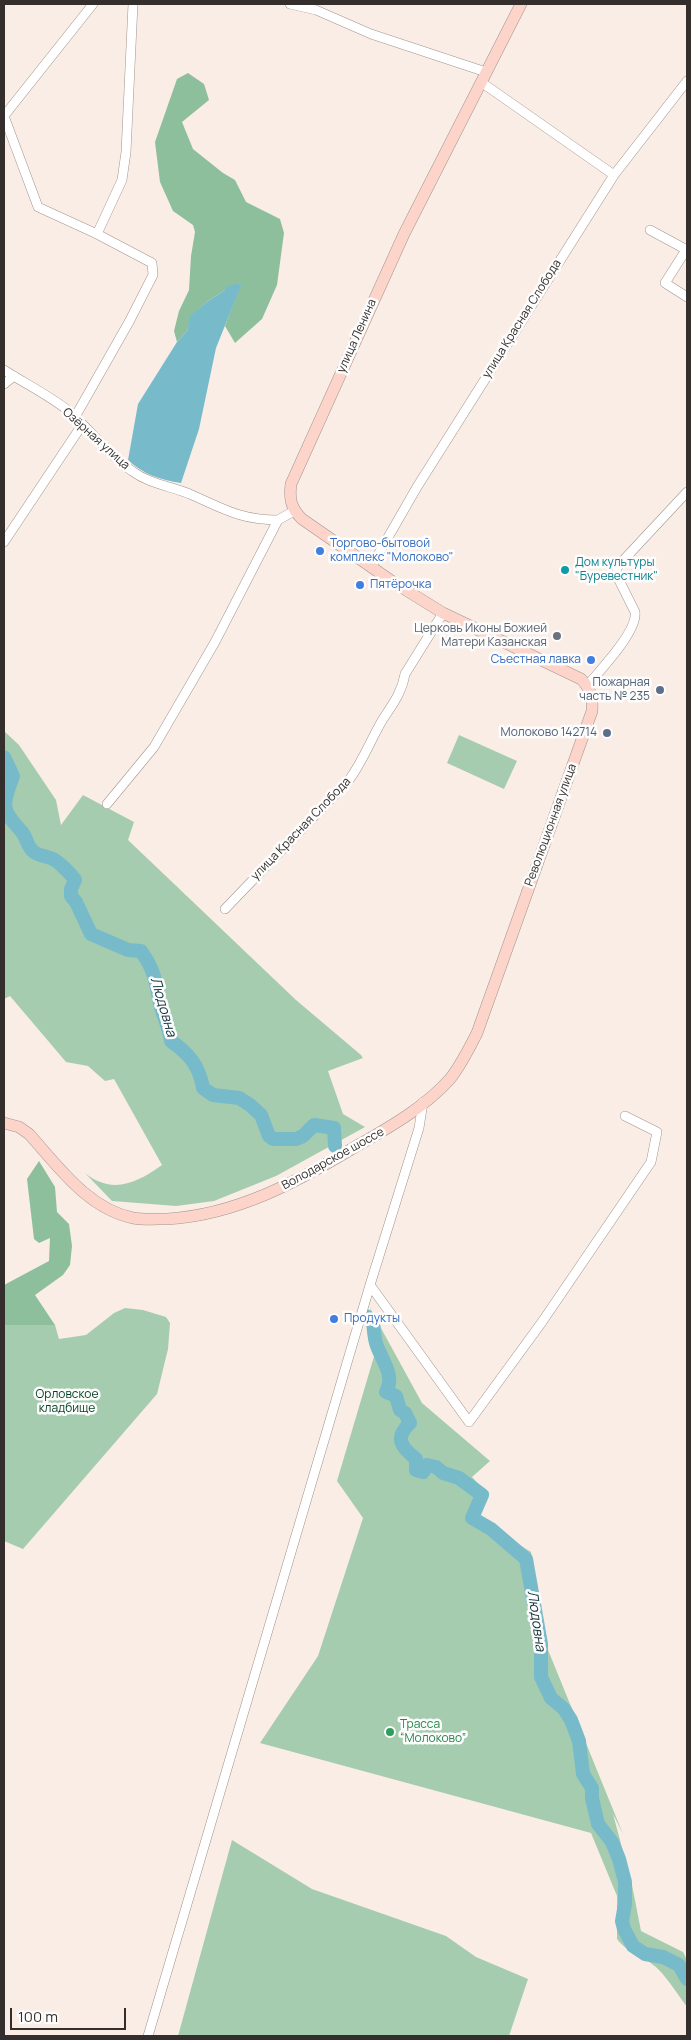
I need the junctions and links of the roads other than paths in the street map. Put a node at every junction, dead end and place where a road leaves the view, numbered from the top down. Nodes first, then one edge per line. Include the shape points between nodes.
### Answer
1 (93, 4) edge
2 (133, 4) edge
3 (290, 4) edge
4 (521, 4) edge
5 (484, 77) junction
6 (687, 81) edge
7 (4, 116) edge
8 (614, 175) junction
9 (650, 230) dead end
10 (97, 234) junction
11 (687, 250) edge
12 (687, 297) edge
13 (4, 370) edge
14 (14, 376) junction
15 (4, 384) edge
16 (75, 417) junction
17 (82, 425) junction
18 (687, 492) edge
19 (294, 511) junction
20 (278, 520) junction
21 (4, 542) edge
22 (371, 567) junction
23 (443, 614) junction
24 (588, 685) junction
25 (107, 804) dead end
26 (225, 909) dead end
27 (423, 1102) junction
28 (625, 1116) dead end
29 (4, 1123) edge
30 (370, 1285) junction
31 (148, 2036) edge

1 - 7 street
2 - 10 street via 122,180
3 - 5 street via 316,10
4 - 5 main road, улица Ленина
5 - 8 street
5 - 19 main road, улица Ленина via 404,234 291,484 289,498
6 - 8 street, улица Красная Слобода
7 - 10 street via 38,207
8 - 22 street, улица Красная Слобода via 417,487
9 - 11 street
10 - 16 street via 152,263 153,275
11 - 12 street via 664,283
13 - 14 street, Озёрная улица
14 - 15 street
14 - 16 street, Озёрная улица
16 - 17 street, Озёрная улица
17 - 20 street, Озёрная улица via 115,458 142,478 190,494 224,511 259,520
17 - 21 street
18 - 24 street via 618,567 617,576 636,618 628,635
19 - 20 street
19 - 22 main road
20 - 25 street via 215,642 154,747
22 - 23 main road
23 - 24 main road
23 - 26 street, улица Красная Слобода via 405,674 396,702 349,780
24 - 27 main road, Революционная улица via 592,711 477,1033 450,1078
27 - 29 main road, Володарское шоссе via 373,1137 280,1188 207,1214 160,1219 133,1218 110,1210 85,1195 29,1134
27 - 30 street via 419,1128
28 - 30 street via 658,1132 651,1162 469,1422
30 - 31 street

